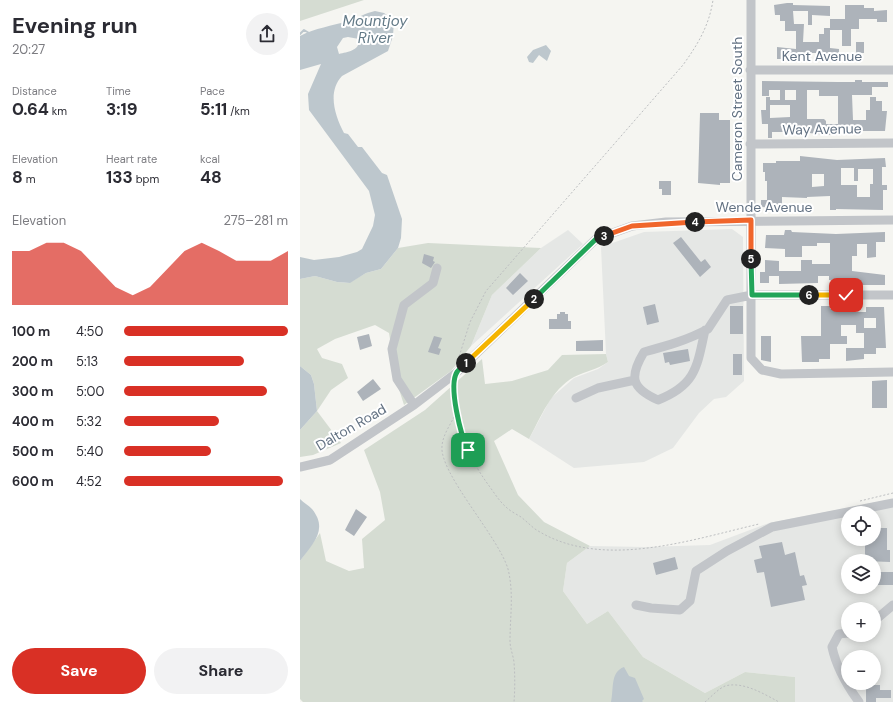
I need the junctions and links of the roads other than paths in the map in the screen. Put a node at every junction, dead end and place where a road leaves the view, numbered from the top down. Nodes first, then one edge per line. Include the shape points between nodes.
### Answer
1 (751, 0) edge
2 (750, 70) junction
3 (893, 70) edge
4 (893, 143) edge
5 (750, 144) junction
6 (751, 220) junction
7 (893, 220) edge
8 (438, 268) dead end
9 (752, 295) junction
10 (893, 295) edge
11 (705, 330) junction
12 (893, 372) edge
13 (635, 380) junction
14 (576, 398) dead end
15 (414, 406) junction
16 (300, 466) edge
17 (893, 503) edge
18 (636, 605) dead end
19 (893, 605) edge
20 (881, 615) edge
21 (841, 634) edge
22 (859, 702) edge

1 - 2 street, Cameron Street South
2 - 3 street, Kent Avenue
2 - 5 street, Cameron Street South
4 - 5 street, Way Avenue
5 - 6 street, Cameron Street South
6 - 7 street, Wende Avenue
6 - 9 street, Cameron Street South
6 - 15 street, Wende Avenue via 666,222 632,226 596,239 456,372
8 - 15 street via 433,282 404,305 392,350 397,379
9 - 10 street
9 - 11 street via 726,300
9 - 12 street, Cameron Street South via 751,358 762,370 781,374
11 - 13 street via 694,337 644,352 634,368
11 - 13 street via 698,361 690,380 673,394 658,400 643,394
13 - 14 street via 598,388
15 - 16 street, Dalton Road via 330,460
17 - 18 street via 768,525 696,571 690,601 680,610
19 - 20 street
21 - 22 street via 832,648 834,659

